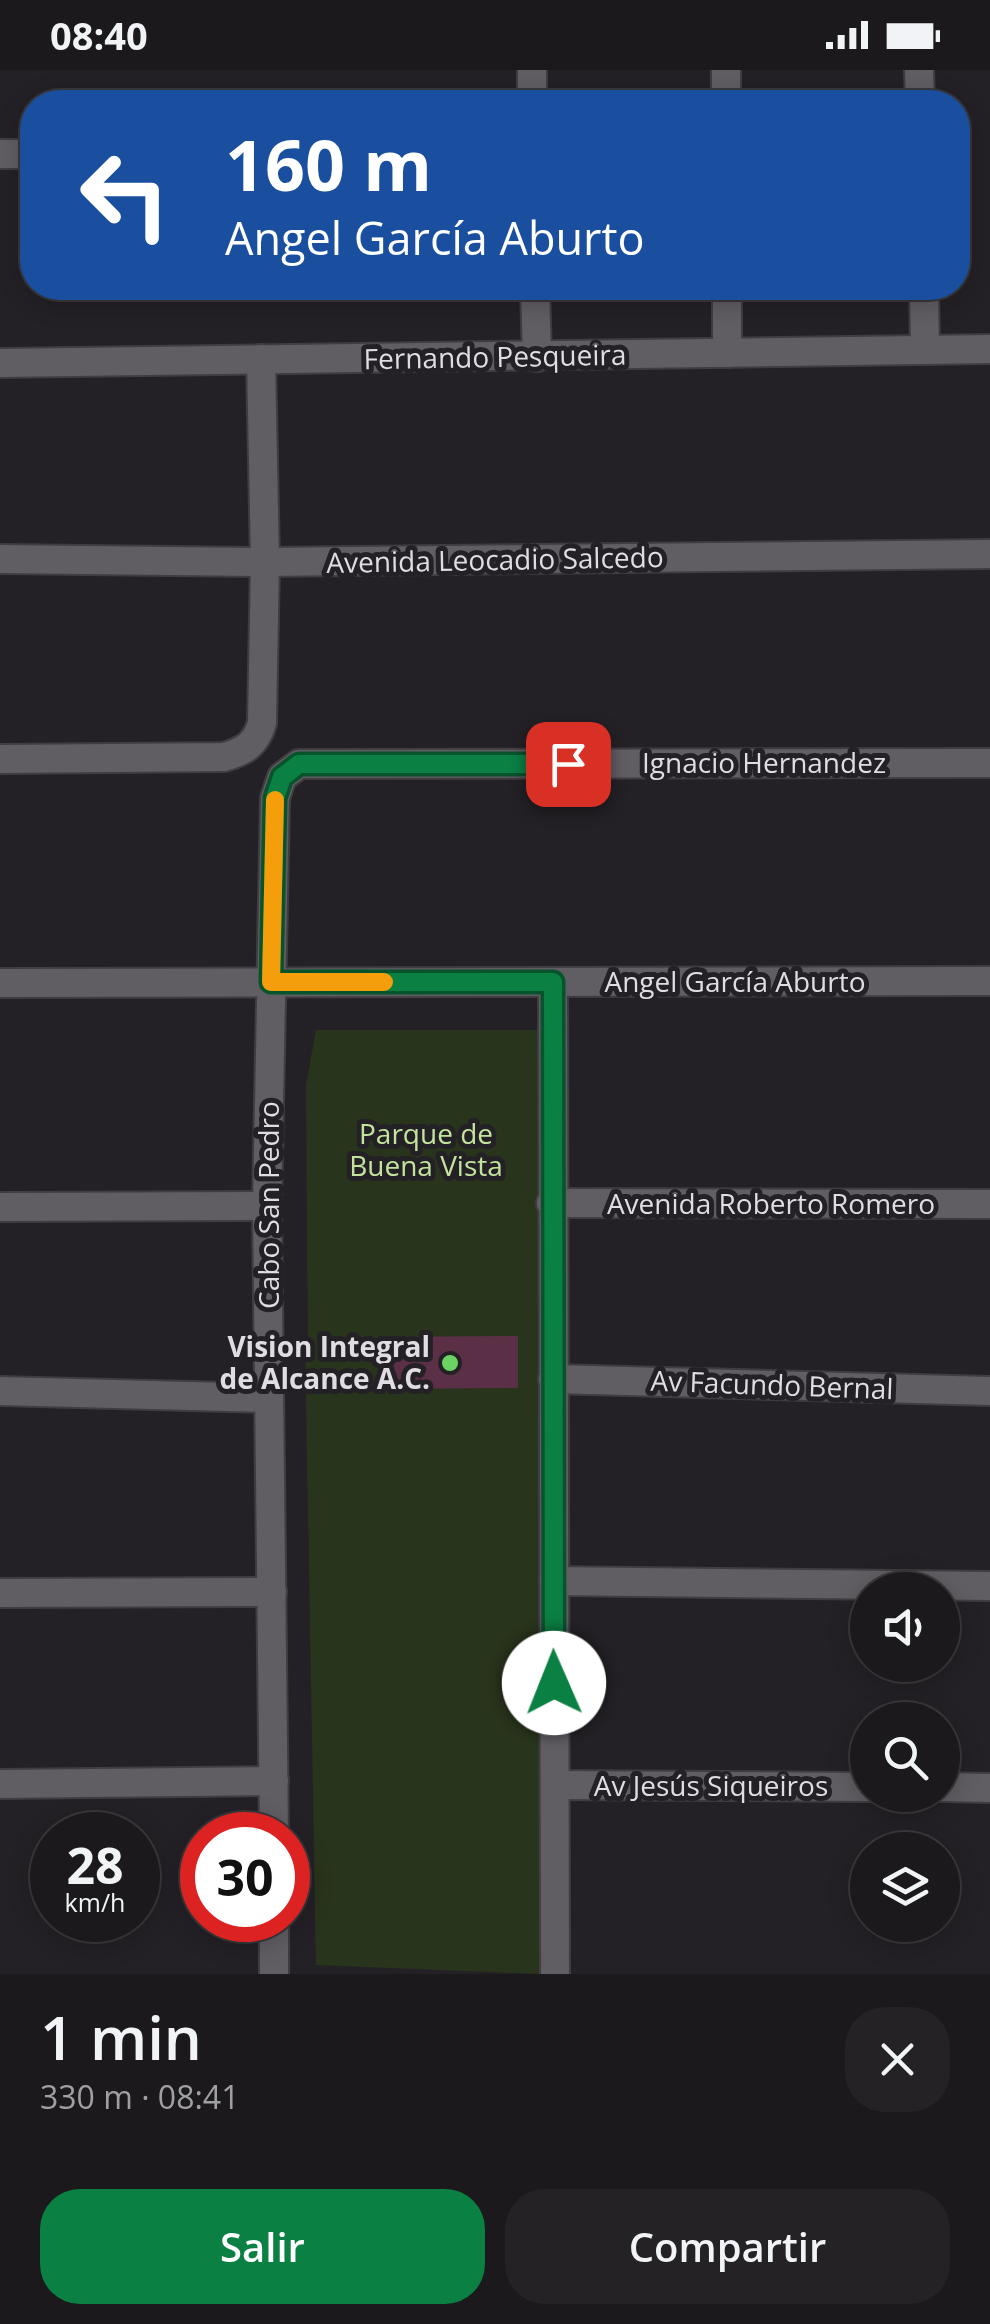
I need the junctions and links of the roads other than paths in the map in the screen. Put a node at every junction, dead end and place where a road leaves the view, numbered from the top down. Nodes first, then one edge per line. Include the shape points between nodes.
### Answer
1 (535, 300) edge
2 (727, 300) edge
3 (924, 300) edge
4 (925, 349) junction
5 (990, 350) edge
6 (727, 352) junction
7 (537, 357) junction
8 (261, 359) junction
9 (0, 363) edge
10 (990, 554) edge
11 (0, 559) edge
12 (265, 562) junction
13 (0, 760) edge
14 (990, 763) edge
15 (299, 764) joint
16 (990, 981) edge
17 (0, 982) edge
18 (271, 982) junction
19 (553, 982) junction
20 (552, 1203) junction
21 (990, 1204) edge
22 (0, 1206) edge
23 (267, 1206) junction
24 (553, 1379) junction
25 (0, 1391) edge
26 (990, 1391) edge
27 (268, 1398) junction
28 (554, 1581) junction
29 (990, 1586) edge
30 (0, 1592) edge
31 (272, 1592) junction
32 (274, 1781) junction
33 (0, 1784) edge
34 (555, 1784) junction
35 (850, 1787) edge
36 (960, 1787) edge
37 (990, 1788) edge
38 (274, 1812) edge
39 (274, 1942) edge
40 (274, 1974) edge
41 (555, 1974) edge

1 - 7 street
2 - 6 street
3 - 4 street
4 - 5 street, Fernando Pesqueira
4 - 6 street, Fernando Pesqueira
6 - 7 street, Fernando Pesqueira
7 - 8 street, Fernando Pesqueira
8 - 9 street, Fernando Pesqueira
8 - 12 street
10 - 12 street, Avenida Leocadio Salcedo
11 - 12 street, Avenida Leocadio Salcedo
12 - 13 street via 262,723 257,740 241,752
14 - 15 street, Ignacio Hernandez
15 - 18 street, Cabo San Pedro via 282,777 275,798
16 - 19 street, Angel García Aburto
17 - 18 street, Angel García Aburto
18 - 19 street, Angel García Aburto
18 - 23 street, Cabo San Pedro
19 - 20 street
20 - 21 street, Avenida Roberto Romero
20 - 24 street
22 - 23 street
23 - 27 street, Cabo San Pedro
24 - 26 street, Av Facundo Bernal
24 - 28 street
25 - 27 street
27 - 31 street, Cabo San Pedro
28 - 29 street
28 - 34 street
30 - 31 street
31 - 32 street, Cabo San Pedro
32 - 33 street
32 - 38 street, Cabo San Pedro
34 - 35 street, Av Jesús Siqueiros
34 - 41 street
36 - 37 street
39 - 40 street

